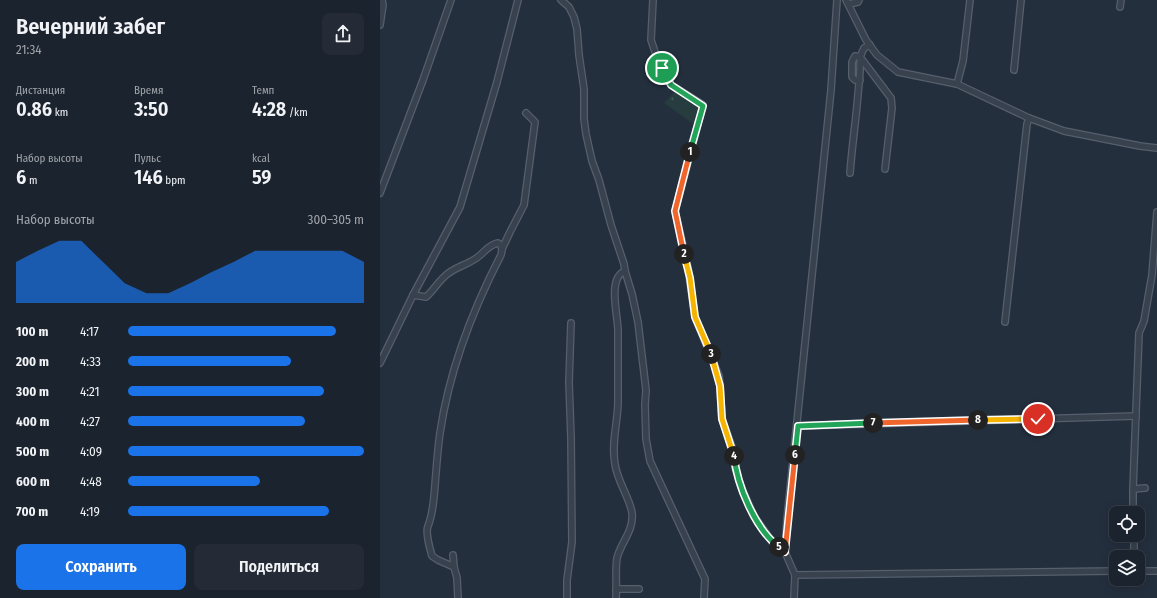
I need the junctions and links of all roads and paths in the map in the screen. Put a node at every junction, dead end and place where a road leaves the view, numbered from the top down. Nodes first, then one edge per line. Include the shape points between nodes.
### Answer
1 (382, 0) edge
2 (386, 0) edge
3 (451, 0) edge
4 (518, 0) edge
5 (562, 0) edge
6 (570, 0) edge
7 (653, 0) edge
8 (837, 0) edge
9 (859, 0) edge
10 (970, 0) edge
11 (1021, 0) edge
12 (1121, 0) edge
13 (847, 2) edge
14 (569, 7) junction
15 (1120, 7) dead end
16 (380, 25) edge
17 (870, 45) junction
18 (860, 57) junction
19 (1014, 70) dead end
20 (957, 84) junction
21 (677, 94) dead end
22 (673, 100) dead end
23 (526, 113) dead end
24 (1029, 118) junction
25 (1157, 148) edge
26 (885, 169) dead end
27 (850, 173) dead end
28 (380, 193) edge
29 (1157, 212) edge
30 (507, 237) junction
31 (496, 244) junction
32 (502, 250) junction
33 (625, 271) junction
34 (413, 295) junction
35 (1005, 322) dead end
36 (571, 323) dead end
37 (380, 362) edge
38 (1136, 416) junction
39 (798, 426) junction
40 (1144, 488) dead end
41 (1133, 489) junction
42 (1133, 506) edge
43 (785, 552) junction
44 (453, 554) dead end
45 (454, 567) junction
46 (1109, 571) edge
47 (1145, 571) edge
48 (1157, 571) edge
49 (795, 575) junction
50 (616, 589) junction
51 (639, 589) dead end
52 (458, 598) edge
53 (567, 598) edge
54 (616, 598) edge
55 (704, 598) edge
56 (794, 598) edge

1 - 2 street
1 - 16 street
3 - 28 street
4 - 34 street via 460,207
5 - 14 street
6 - 14 street
7 - 43 street via 651,40 658,61 671,85 703,106 675,211 689,273 695,317 718,376 722,419 733,450 741,487 757,521 773,543
8 - 39 street via 831,90
9 - 13 street
10 - 20 street via 963,61
11 - 19 street
12 - 15 street
13 - 17 street
14 - 33 street via 577,29 586,134
17 - 18 street via 864,48
17 - 20 street via 877,55 898,72
18 - 26 street via 891,98
18 - 27 street
20 - 24 street
21 - 22 path
23 - 30 street via 535,122 532,155 524,205
24 - 25 street via 1064,131
24 - 35 street
29 - 38 street via 1152,275 1144,321 1139,333
30 - 31 street
30 - 32 street
31 - 32 street via 501,245
31 - 34 street via 489,246 475,260 446,274 426,297
32 - 45 street via 460,352 440,432 428,539 432,556
33 - 50 street via 617,278 614,286 618,327 618,401 614,463 632,512 632,528 617,559
33 - 55 street via 634,301 644,370 650,461 705,579
34 - 37 street
36 - 53 street via 569,382 572,542
38 - 39 street
38 - 41 street
39 - 43 street
40 - 41 street
41 - 42 street
43 - 49 street
44 - 45 street
45 - 52 street
46 - 49 street
47 - 48 street
49 - 56 street
50 - 51 street
50 - 54 street

